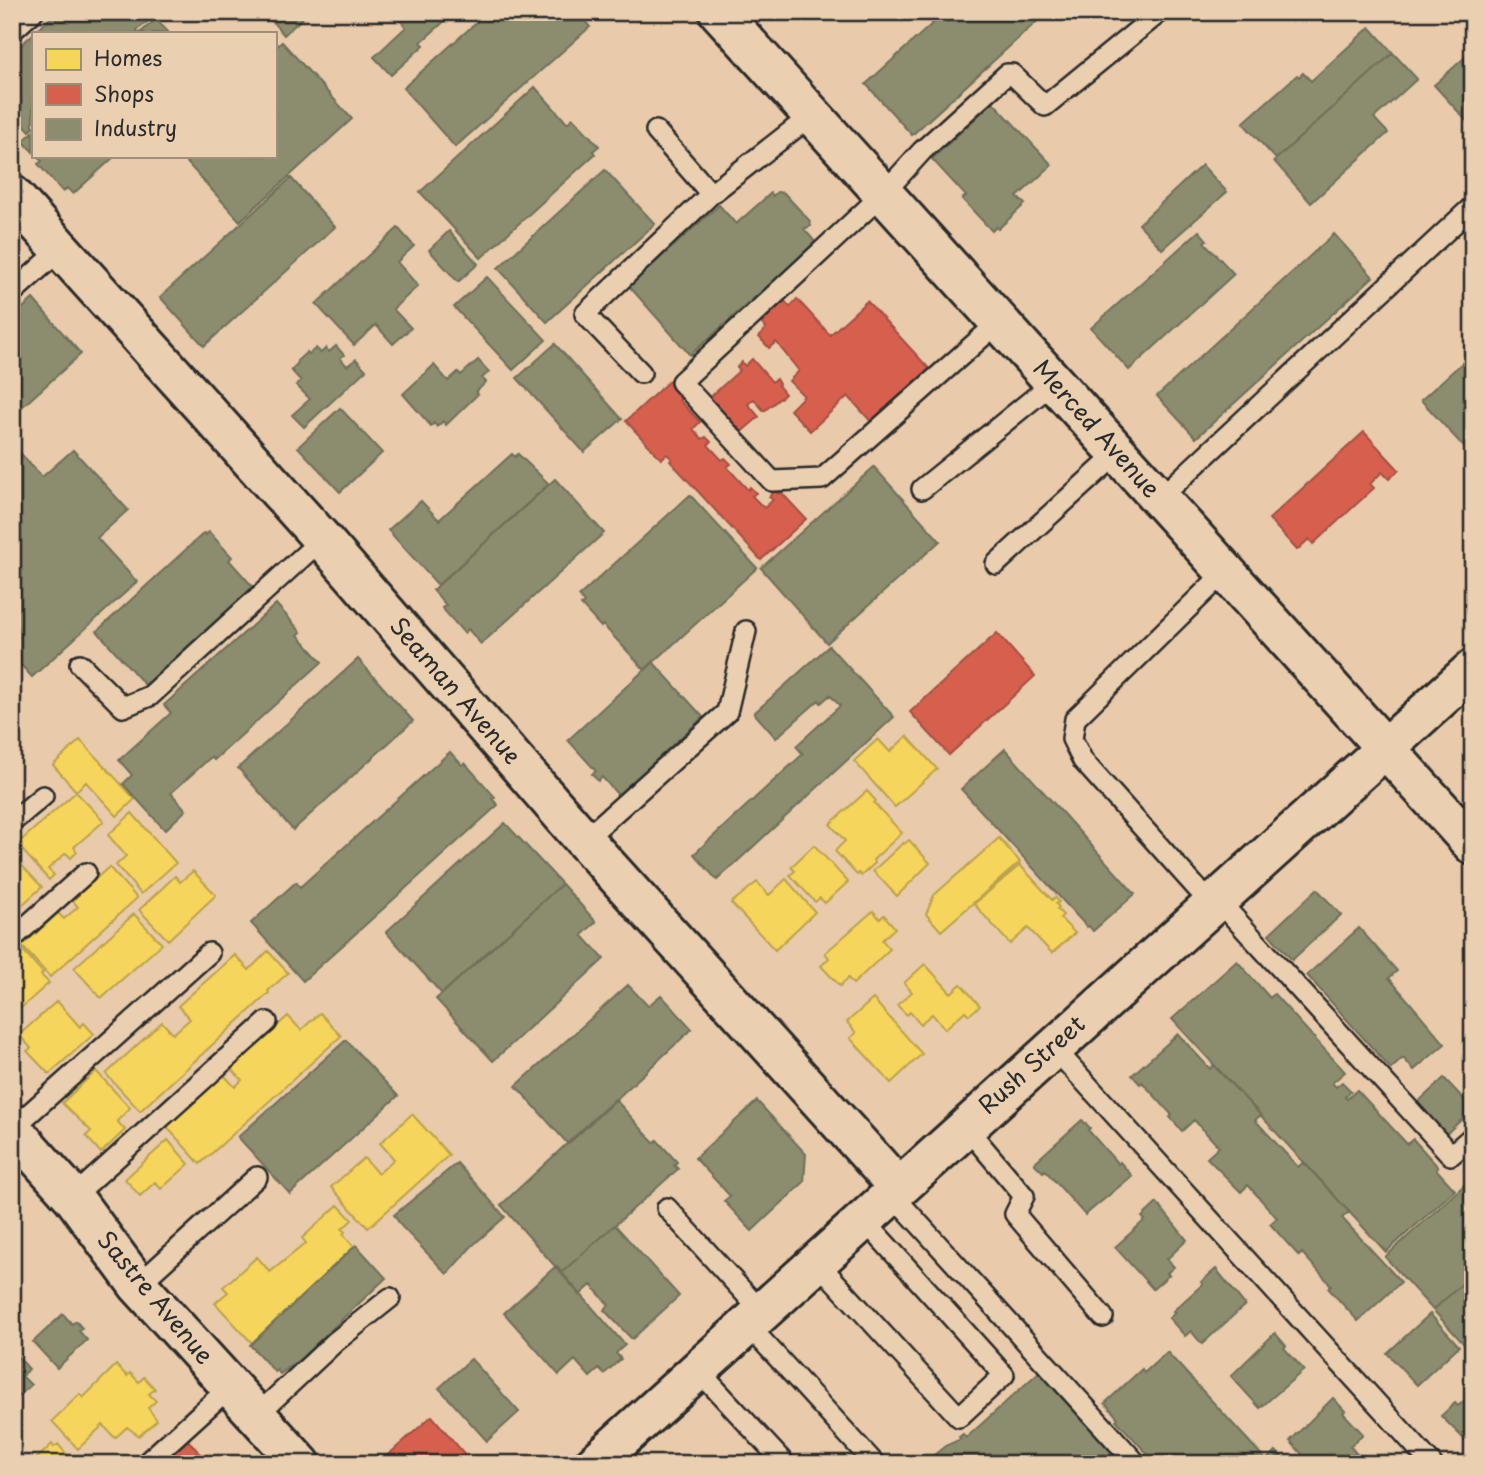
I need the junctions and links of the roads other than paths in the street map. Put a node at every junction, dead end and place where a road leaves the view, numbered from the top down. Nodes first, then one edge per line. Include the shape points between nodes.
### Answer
1 (33, 12) edge
2 (719, 12) edge
3 (1160, 12) edge
4 (12, 31) edge
5 (812, 115) junction
6 (656, 131) dead end
7 (711, 194) junction
8 (883, 194) junction
9 (12, 195) edge
10 (1473, 206) edge
11 (61, 249) junction
12 (12, 293) edge
13 (999, 322) junction
14 (641, 373) dead end
15 (1054, 382) junction
16 (1118, 453) junction
17 (922, 489) dead end
18 (1159, 499) junction
19 (322, 539) junction
20 (996, 564) dead end
21 (1225, 572) junction
22 (746, 631) dead end
23 (80, 664) dead end
24 (1473, 669) edge
25 (1385, 748) junction
26 (43, 796) dead end
27 (12, 822) edge
28 (584, 840) junction
29 (1473, 845) edge
30 (86, 873) dead end
31 (1214, 901) junction
32 (12, 939) edge
33 (209, 953) dead end
34 (267, 1022) dead end
35 (1053, 1046) junction
36 (965, 1126) junction
37 (12, 1129) edge
38 (1473, 1136) edge
39 (257, 1177) dead end
40 (894, 1190) junction
41 (73, 1197) junction
42 (667, 1208) dead end
43 (863, 1219) junction
44 (816, 1261) junction
45 (138, 1286) junction
46 (390, 1298) dead end
47 (1103, 1317) dead end
48 (754, 1318) junction
49 (697, 1369) junction
50 (230, 1386) junction
51 (257, 1415) junction
52 (145, 1464) edge
53 (301, 1464) edge
54 (594, 1464) edge
55 (785, 1464) edge
56 (875, 1464) edge
57 (1137, 1464) edge
58 (1432, 1464) edge

1 - 4 lane
2 - 5 street, Merced Avenue
3 - 8 lane via 1045,106 1007,74 922,151
5 - 7 lane
5 - 8 street, Merced Avenue
6 - 7 lane
7 - 14 lane via 586,312
8 - 13 street, Merced Avenue
8 - 13 lane via 682,383 772,481 822,479
9 - 11 street, Seaman Avenue
10 - 18 lane
11 - 12 lane
11 - 19 street, Seaman Avenue
13 - 15 street, Merced Avenue
15 - 16 street, Merced Avenue
15 - 17 lane
16 - 18 street, Merced Avenue
16 - 20 lane
18 - 21 street, Merced Avenue
19 - 23 lane via 150,696 123,708
19 - 28 street, Seaman Avenue
21 - 25 street, Merced Avenue
21 - 31 lane via 1075,719 1072,739 1083,761
22 - 28 lane via 727,712
24 - 25 street, Rush Street
25 - 29 street, Merced Avenue
25 - 31 street, Rush Street
26 - 27 lane
28 - 40 street, Seaman Avenue
30 - 32 lane
31 - 35 street, Rush Street
31 - 38 lane via 1451,1155
33 - 37 lane
34 - 41 lane
35 - 36 street, Rush Street
35 - 58 lane
36 - 40 street, Rush Street
36 - 47 lane via 1024,1196 1015,1214
37 - 41 street, Sastre Avenue
39 - 45 lane
40 - 43 street, Rush Street
40 - 57 lane
41 - 45 street, Sastre Avenue
42 - 48 lane
43 - 44 street, Rush Street
43 - 44 lane via 1004,1375 959,1417
44 - 48 street, Rush Street
45 - 50 street, Sastre Avenue
46 - 51 lane
48 - 49 street, Rush Street
48 - 56 lane
49 - 54 street, Rush Street
49 - 55 lane
50 - 51 street, Sastre Avenue
50 - 52 lane
51 - 53 street, Sastre Avenue

